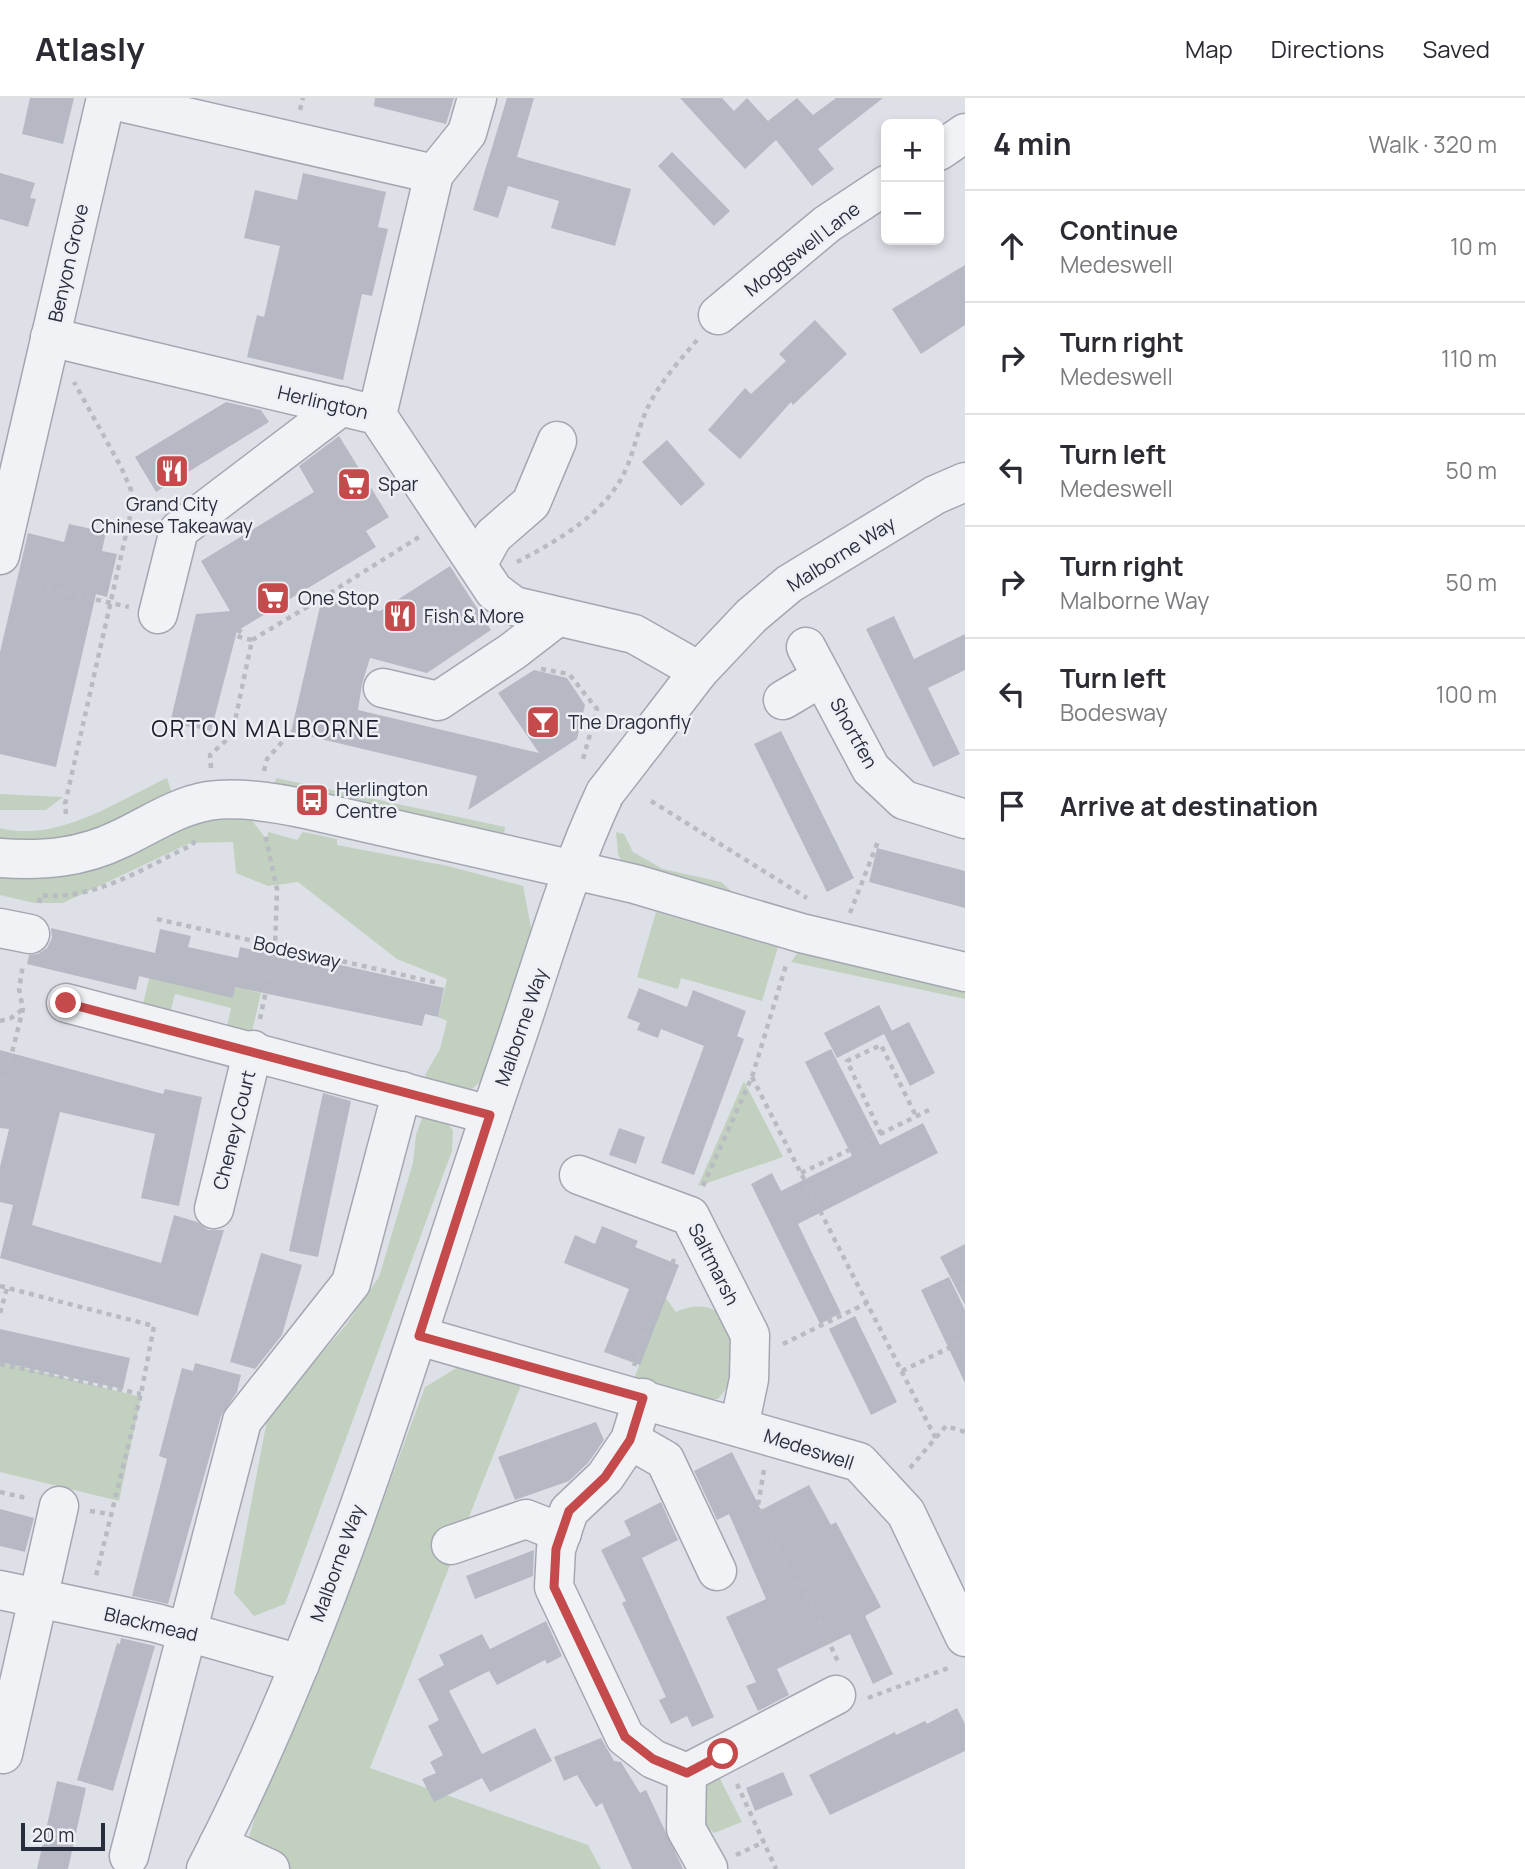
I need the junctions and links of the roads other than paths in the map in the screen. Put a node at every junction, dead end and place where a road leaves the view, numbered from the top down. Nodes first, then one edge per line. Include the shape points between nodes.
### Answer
1 (477, 98) edge
2 (113, 100) edge
3 (965, 134) edge
4 (944, 148) edge
5 (434, 174) junction
6 (881, 188) edge
7 (718, 315) road end
8 (51, 337) junction
9 (360, 410) junction
10 (15, 425) edge
11 (557, 442) dead end
12 (965, 482) edge
13 (6, 567) edge
14 (481, 571) junction
15 (158, 614) road end
16 (557, 617) junction
17 (699, 671) junction
18 (383, 688) dead end
19 (783, 700) dead end
20 (965, 819) edge
21 (0, 858) edge
22 (574, 870) junction
23 (965, 972) edge
24 (66, 1003) dead end
25 (253, 1050) junction
26 (402, 1091) junction
27 (490, 1115) junction
28 (579, 1175) dead end
29 (214, 1209) dead end
30 (419, 1336) junction
31 (637, 1384) junction
32 (756, 1432) junction
33 (630, 1440) junction
34 (59, 1506) dead end
35 (562, 1533) junction
36 (451, 1545) dead end
37 (717, 1571) dead end
38 (0, 1590) edge
39 (40, 1599) junction
40 (189, 1631) junction
41 (960, 1636) edge
42 (300, 1664) junction
43 (836, 1695) road end
44 (3, 1754) dead end
45 (687, 1773) junction
46 (129, 1856) dead end
47 (212, 1857) edge
48 (708, 1868) edge
49 (270, 1869) edge

1 - 5 street via 467,133
2 - 5 street via 219,135
2 - 8 street, Benyon Grove
3 - 4 street
5 - 9 street
6 - 7 street, Moggswell Lane via 827,224
8 - 9 street, Herlington
8 - 10 street, Benyon Grove
9 - 14 street, Herlington
9 - 15 street via 179,530
10 - 13 street, Benyon Grove
11 - 14 street via 531,503 494,536
12 - 17 street, Malborne Way via 935,495 789,584
14 - 16 street, Herlington via 494,591 514,606
16 - 17 street, Herlington via 634,634
16 - 18 street via 438,701
17 - 22 street, Malborne Way, bridge via 605,793
19 - 20 street, Shortfen via 814,662 871,769 904,800
21 - 22 street via 58,860 210,800 310,810
22 - 23 street via 801,933
22 - 27 street, Malborne Way
24 - 25 street
25 - 26 street
25 - 29 street, Cheney Court
26 - 27 street
26 - 40 street via 351,1283 242,1421
27 - 30 street, Malborne Way
28 - 32 street, Saltmarsh via 690,1216 750,1335 749,1380
30 - 31 street, Medeswell
30 - 42 street, Malborne Way
31 - 32 street, Medeswell
31 - 33 street
32 - 41 street, Medeswell via 859,1462 906,1513
33 - 35 street via 605,1477 569,1511
33 - 37 street via 665,1460
34 - 39 street
35 - 36 street via 526,1519
35 - 45 street via 556,1549 554,1587 625,1737 653,1759
38 - 39 street, Blackmead
39 - 40 street, Blackmead
39 - 44 street
40 - 42 street, Blackmead
40 - 46 street
42 - 47 street, Malborne Way
43 - 45 street
45 - 48 street via 685,1829
47 - 49 street

